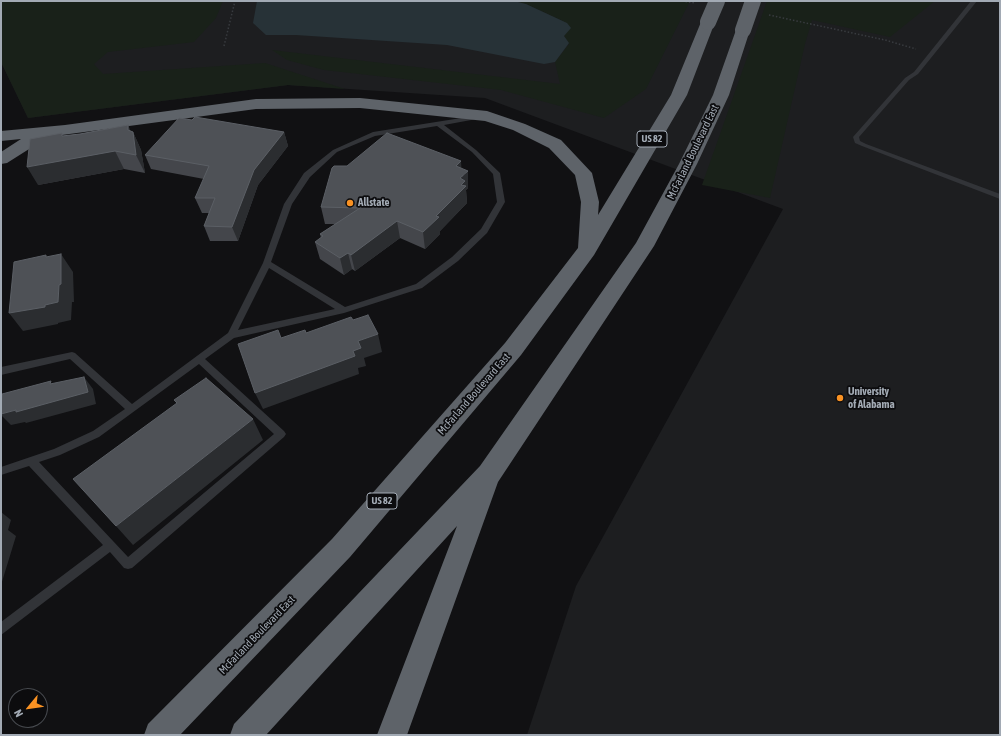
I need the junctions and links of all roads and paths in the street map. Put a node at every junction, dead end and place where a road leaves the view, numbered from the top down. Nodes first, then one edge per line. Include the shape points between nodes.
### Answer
1 (235, 1) edge
2 (682, 1) edge
3 (717, 1) edge
4 (753, 1) edge
5 (974, 1) edge
6 (697, 3) dead end
7 (763, 14) dead end
8 (224, 46) dead end
9 (932, 54) junction
10 (487, 116) junction
11 (440, 125) junction
12 (65, 130) junction
13 (1, 136) edge
14 (1, 159) edge
15 (1000, 197) edge
16 (587, 250) junction
17 (267, 263) junction
18 (344, 310) junction
19 (231, 335) junction
20 (199, 359) junction
21 (1, 371) edge
22 (131, 409) junction
23 (31, 461) junction
24 (1, 470) edge
25 (489, 474) junction
26 (111, 545) junction
27 (1, 629) edge
28 (159, 735) edge
29 (245, 735) edge
30 (392, 735) edge

1 - 8 path
2 - 6 path
3 - 16 highway, McFarland Boulevard East / US 82, bridge via 678,95
4 - 25 highway, McFarland Boulevard East, bridge via 721,95 644,246
5 - 9 lane
7 - 9 path via 885,40
9 - 15 lane via 873,117 856,137 857,142
10 - 11 lane
10 - 12 highway via 360,103 256,104
10 - 16 highway via 519,127 555,144 583,173 590,202
11 - 17 lane via 373,134 335,151 307,175 288,204
11 - 18 lane via 474,150 496,173 501,202 484,231 455,259 419,286
12 - 13 highway
12 - 14 highway via 31,140
16 - 28 highway, McFarland Boulevard East / US 82 via 513,349 341,548
17 - 18 lane
17 - 19 lane
18 - 19 lane
19 - 20 lane
20 - 22 lane
20 - 26 lane via 282,434 128,564
21 - 22 lane via 72,355
22 - 23 lane via 96,434
23 - 24 lane
23 - 26 lane
25 - 29 highway, McFarland Boulevard East
25 - 30 highway
26 - 27 lane

